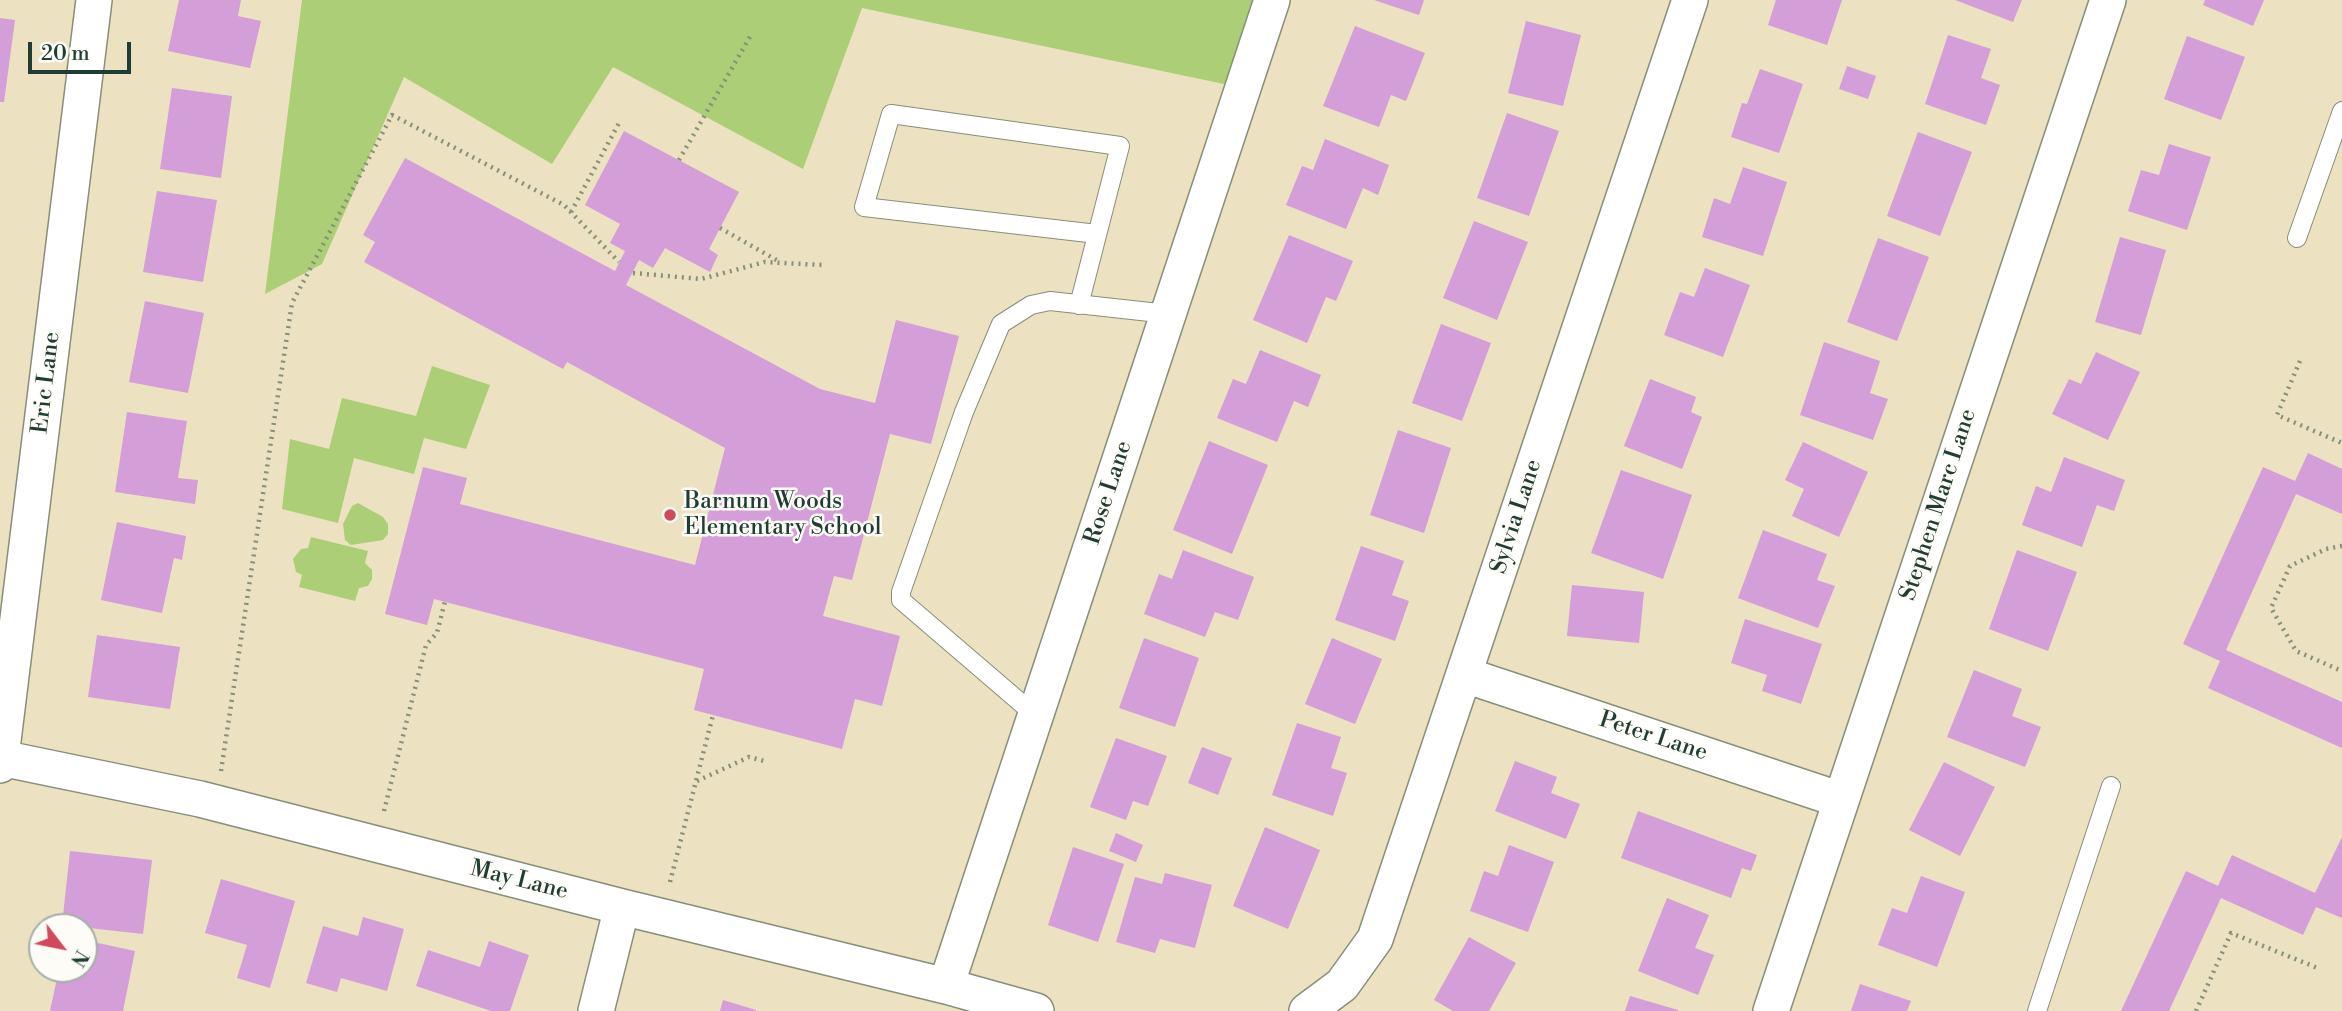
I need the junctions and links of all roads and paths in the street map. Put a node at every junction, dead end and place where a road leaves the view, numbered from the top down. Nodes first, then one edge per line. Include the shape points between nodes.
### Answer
1 (94, 0) edge
2 (1272, 0) edge
3 (1689, 0) edge
4 (2108, 0) edge
5 (751, 35) dead end
6 (2342, 111) edge
7 (619, 123) dead end
8 (679, 160) dead end
9 (571, 212) junction
10 (720, 228) dead end
11 (1097, 234) junction
12 (2297, 237) dead end
13 (619, 262) dead end
14 (782, 263) junction
15 (822, 265) dead end
16 (633, 272) dead end
17 (1079, 304) junction
18 (1168, 314) junction
19 (2300, 361) dead end
20 (2342, 443) edge
21 (2342, 546) edge
22 (444, 601) dead end
23 (2342, 671) edge
24 (1465, 675) junction
25 (1035, 715) junction
26 (713, 716) dead end
27 (1, 758) edge
28 (764, 761) dead end
29 (0, 765) edge
30 (220, 779) dead end
31 (696, 781) junction
32 (2110, 786) dead end
33 (1841, 800) junction
34 (383, 815) dead end
35 (670, 881) dead end
36 (622, 907) junction
37 (2320, 970) dead end
38 (946, 986) junction
39 (596, 1011) edge
40 (1036, 1011) edge
41 (1307, 1011) edge
42 (1771, 1011) edge
43 (2037, 1011) edge
44 (2196, 1011) edge

1 - 27 street, Eric Lane
2 - 18 street, Rose Lane
3 - 24 street, Sylvia Lane
4 - 33 street, Stephen Marc Lane
5 - 8 path
6 - 12 lane
7 - 9 path
9 - 13 path
9 - 30 path via 392,116 292,303
10 - 14 path
11 - 11 lane via 1120,146 891,114 864,206
11 - 17 lane
14 - 15 path
14 - 16 path via 765,262 701,279
17 - 18 lane
17 - 25 lane via 1050,301 1031,305 1001,324 964,412 901,592 901,600
18 - 25 street, Rose Lane
19 - 20 path via 2277,415
21 - 23 path via 2326,548 2290,566 2271,608 2296,651
22 - 34 path via 437,634 426,645
24 - 33 street, Peter Lane
24 - 41 street, Sylvia Lane via 1375,939 1342,985
25 - 38 street, Rose Lane
26 - 31 path
27 - 29 street, Eric Lane
27 - 36 street, May Lane via 200,799
28 - 31 path via 749,757
31 - 35 path
32 - 43 lane
33 - 42 street, Stephen Marc Lane
36 - 38 street, May Lane
36 - 39 street
37 - 44 path via 2231,933
38 - 40 street, May Lane

